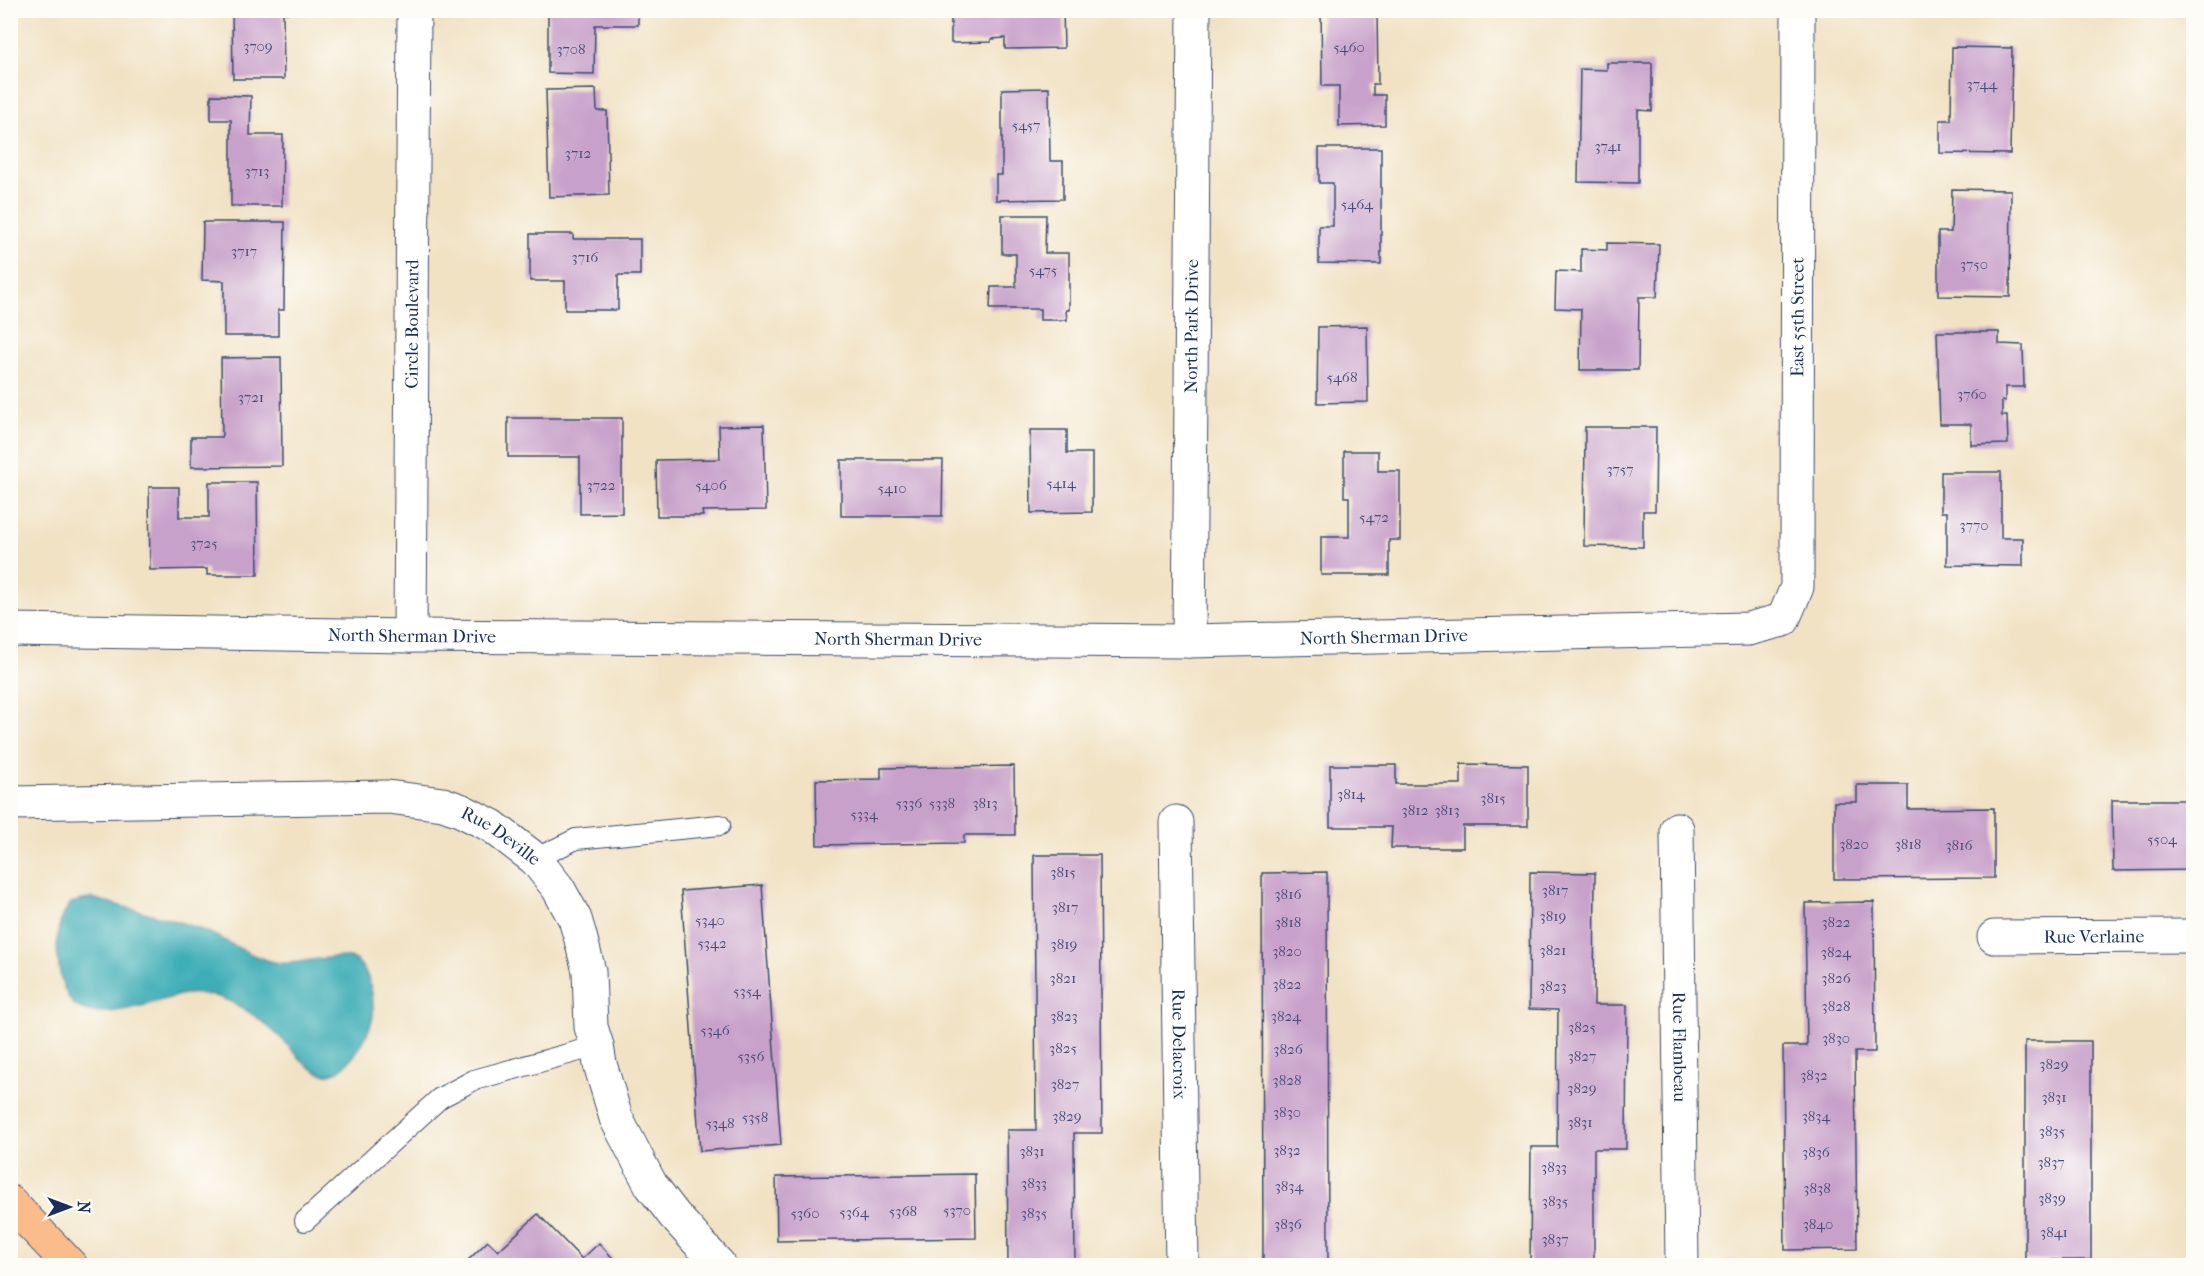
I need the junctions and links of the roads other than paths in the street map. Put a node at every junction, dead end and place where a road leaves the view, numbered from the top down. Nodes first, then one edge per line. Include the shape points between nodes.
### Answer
1 (414, 10) edge
2 (1194, 10) edge
3 (1798, 10) edge
4 (1784, 620) joint
5 (10, 630) edge
6 (410, 636) junction
7 (1189, 641) junction
8 (10, 803) edge
9 (1176, 822) dead end
10 (720, 825) dead end
11 (1677, 829) dead end
12 (535, 859) junction
13 (2193, 936) edge
14 (1994, 937) dead end
15 (597, 1046) junction
16 (10, 1202) edge
17 (305, 1221) dead end
18 (71, 1266) edge
19 (720, 1266) edge
20 (1182, 1266) edge
21 (1682, 1266) edge

1 - 6 street, Circle Boulevard
2 - 7 street, North Park Drive
3 - 4 street, East 55th Street via 1797,587
4 - 7 street, North Sherman Drive via 1748,629
5 - 6 street, North Sherman Drive
6 - 7 street, North Sherman Drive
8 - 12 street, Rue Deville via 405,798 443,804 475,817
9 - 20 street, Rue Delacroix
10 - 12 lane via 576,839
11 - 21 street, Rue Flambeau
12 - 15 street, Rue Deville via 558,888 575,919 589,971 591,1027
13 - 14 street, Rue Verlaine
15 - 17 lane via 474,1080 440,1098
15 - 19 street, Rue Deville via 616,1118 651,1185
16 - 18 main road

